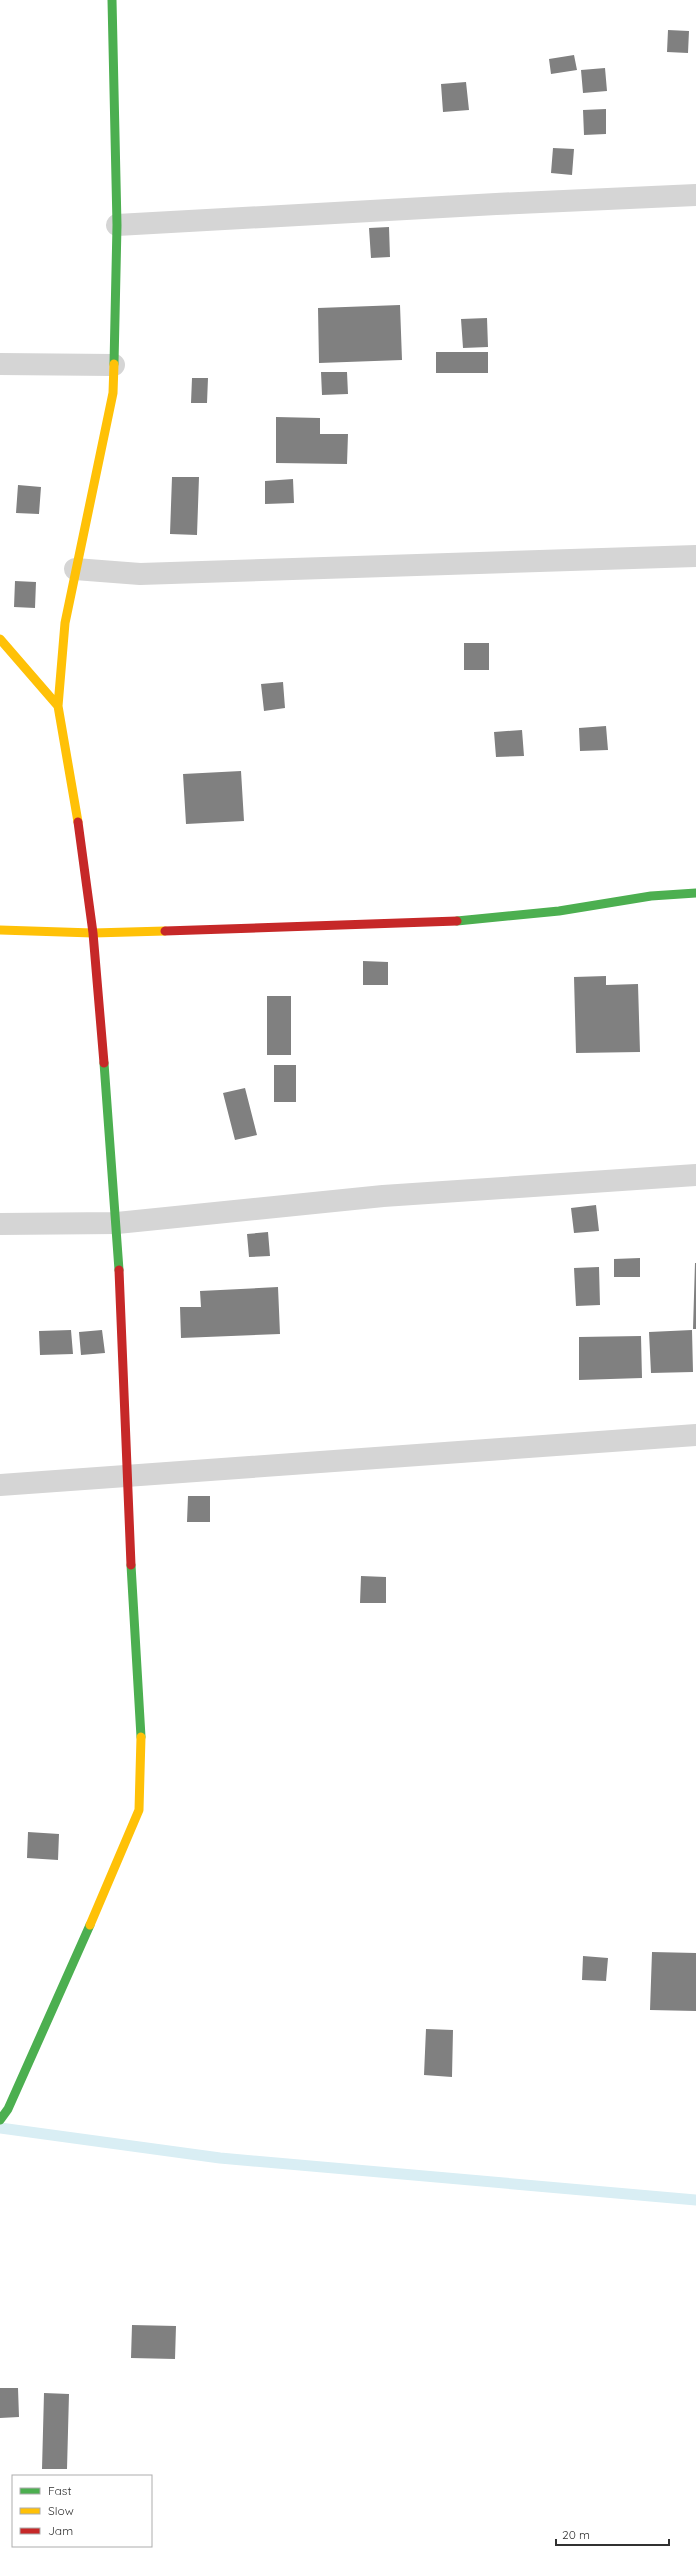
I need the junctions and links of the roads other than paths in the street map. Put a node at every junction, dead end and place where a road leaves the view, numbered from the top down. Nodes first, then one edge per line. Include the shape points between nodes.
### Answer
1 (112, 0) edge
2 (696, 195) edge
3 (117, 225) junction
4 (0, 364) edge
5 (114, 365) junction
6 (696, 556) edge
7 (75, 568) junction
8 (0, 639) edge
9 (58, 706) junction
10 (696, 893) edge
11 (0, 930) edge
12 (93, 933) junction
13 (696, 1175) edge
14 (117, 1223) junction
15 (0, 1224) edge
16 (696, 1436) edge
17 (126, 1477) junction
18 (0, 1485) edge
19 (0, 2120) edge

1 - 3 street
2 - 3 street
3 - 5 street
4 - 5 street
5 - 7 street via 113,393
6 - 7 street via 140,574
7 - 9 street via 65,623
8 - 9 street
9 - 12 street via 74,794
10 - 12 street via 650,896 559,911 432,924
11 - 12 street
12 - 14 street
13 - 14 street via 383,1196
14 - 15 street
14 - 17 street
16 - 17 street
17 - 18 street
17 - 19 street via 141,1730 138,1810 74,1964 8,2108

